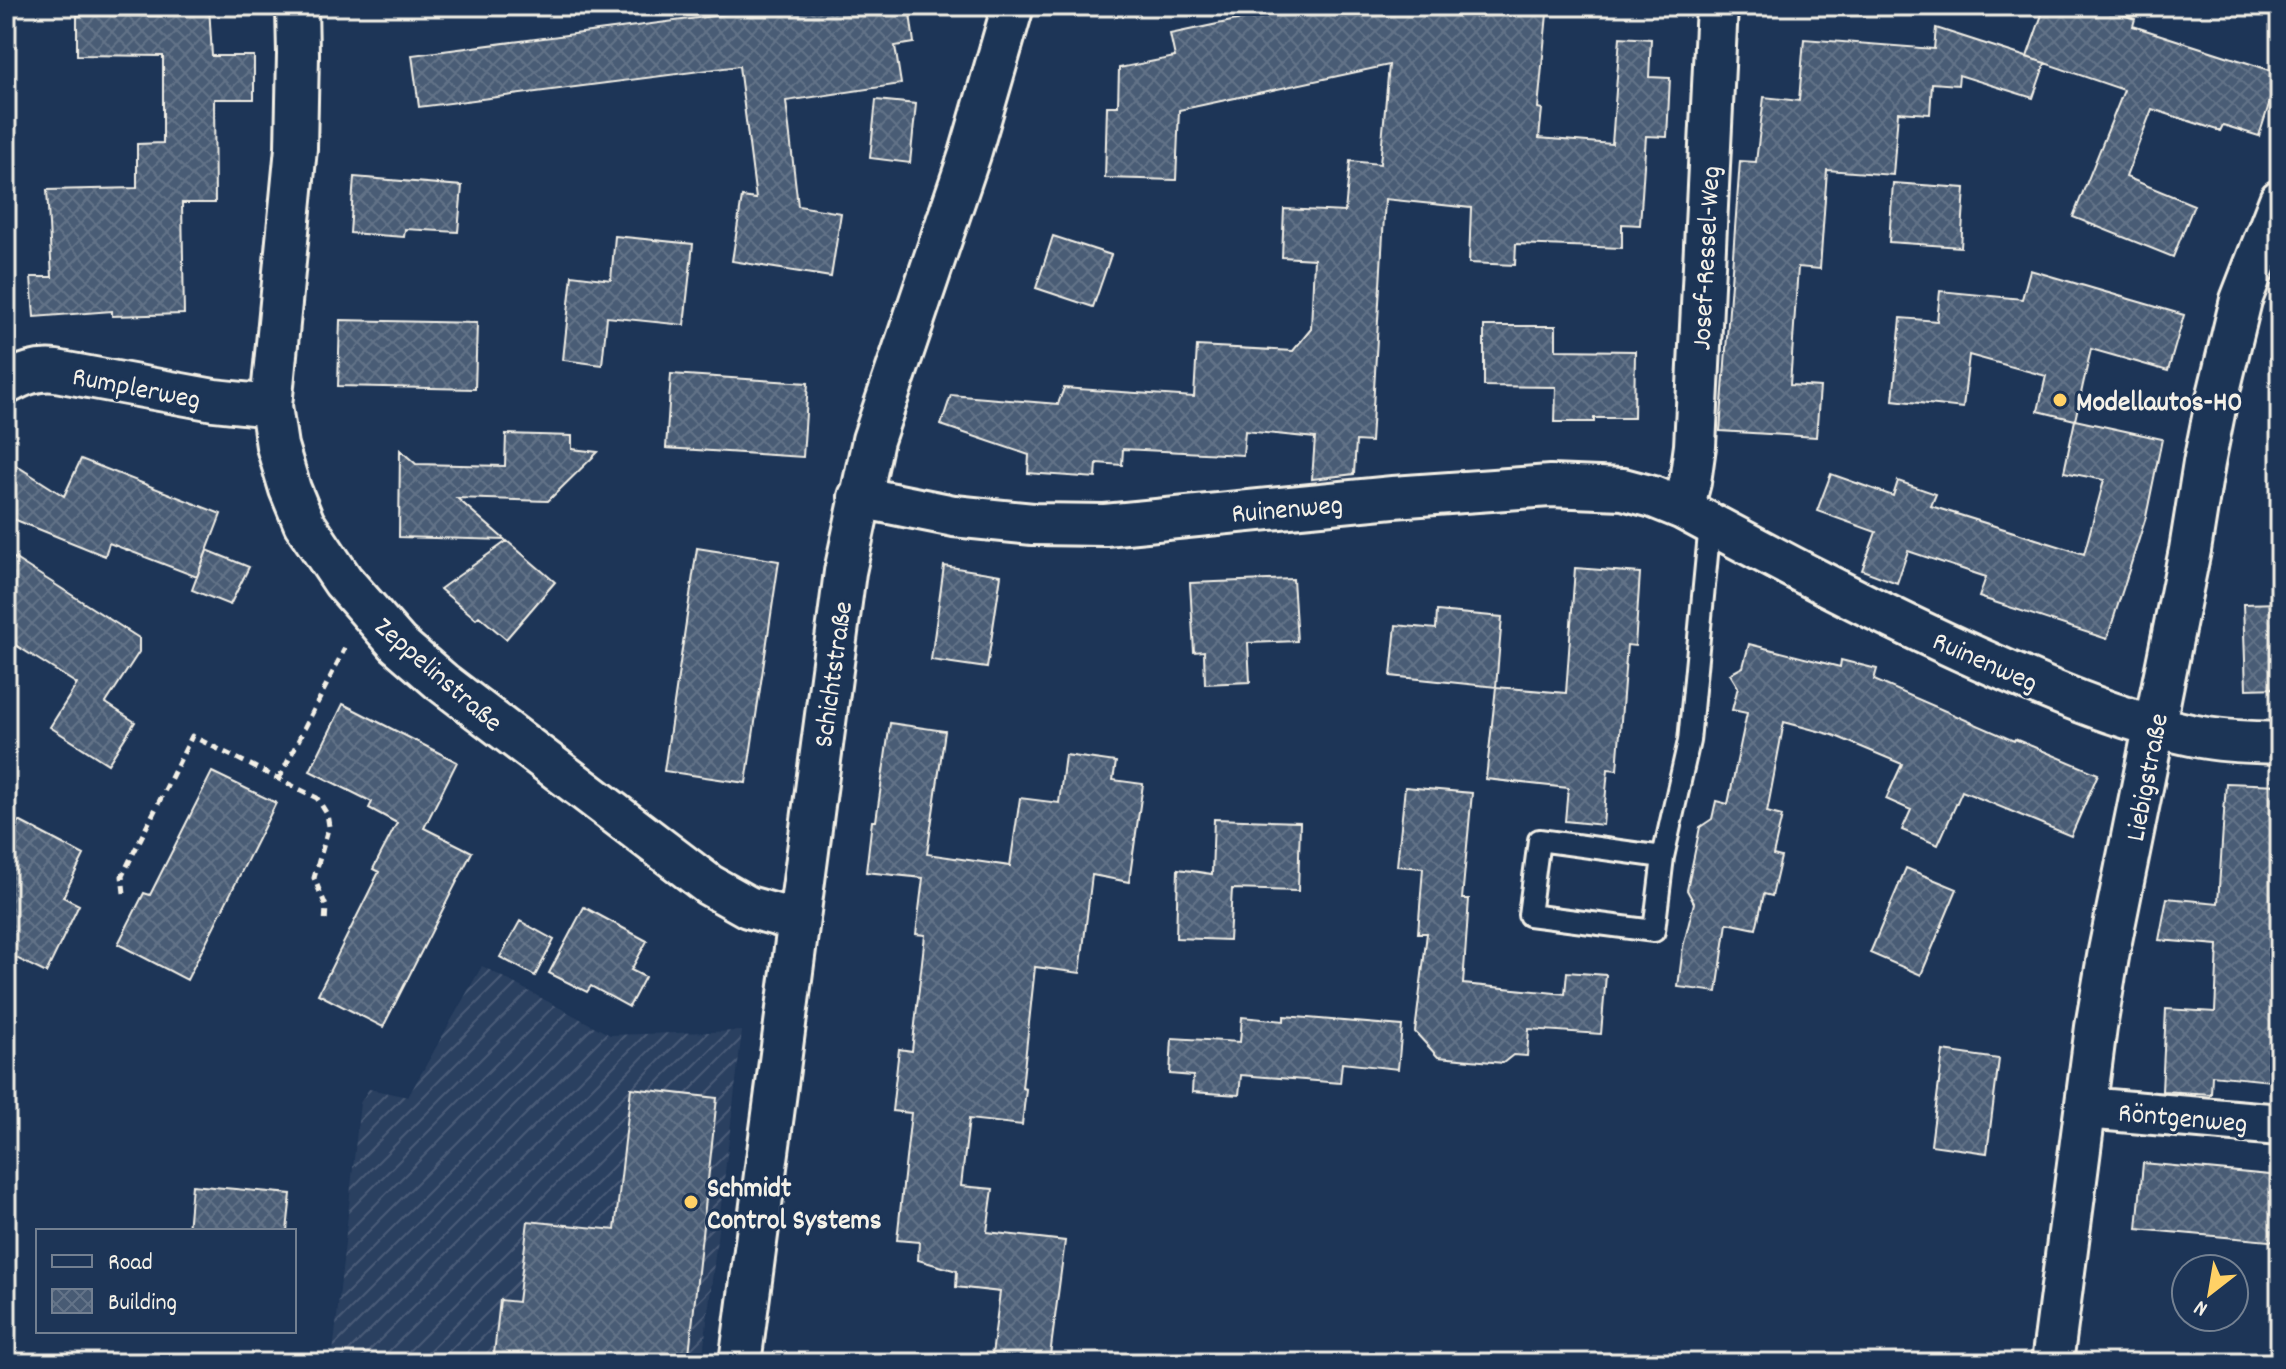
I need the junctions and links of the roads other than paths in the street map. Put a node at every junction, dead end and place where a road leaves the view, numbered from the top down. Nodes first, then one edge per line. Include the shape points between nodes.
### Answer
1 (297, 6) edge
2 (1013, 6) edge
3 (1717, 6) edge
4 (2280, 200) edge
5 (6, 384) edge
6 (271, 406) junction
7 (859, 497) junction
8 (1696, 516) junction
9 (2156, 725) junction
10 (2280, 743) edge
11 (1663, 857) junction
12 (798, 921) junction
13 (2086, 1108) junction
14 (2280, 1125) edge
15 (740, 1363) edge
16 (2052, 1363) edge

1 - 6 street, Zeppelinstraße via 296,148
2 - 7 street, Schichtstraße
3 - 8 street, Josef-Ressel-Weg via 1690,482
4 - 9 street, Liebigstraße via 2231,339
5 - 6 street, Rumplerweg via 34,371 56,371
6 - 12 street, Zeppelinstraße via 277,446 304,523 343,581 398,644 709,885 748,907
7 - 8 street, Ruinenweg via 954,516 1105,525 1550,486 1623,489
7 - 12 street, Schichtstraße
8 - 9 street, Ruinenweg via 1890,617 2008,671
8 - 11 lane via 1704,568 1689,741
9 - 10 street, Ruinenweg via 2201,737
9 - 13 street, Liebigstraße via 2109,951
11 - 11 lane via 1539,840 1529,915 1654,931
12 - 15 street, Schichtstraße
13 - 14 street, Röntgenweg
13 - 16 street, Liebigstraße

